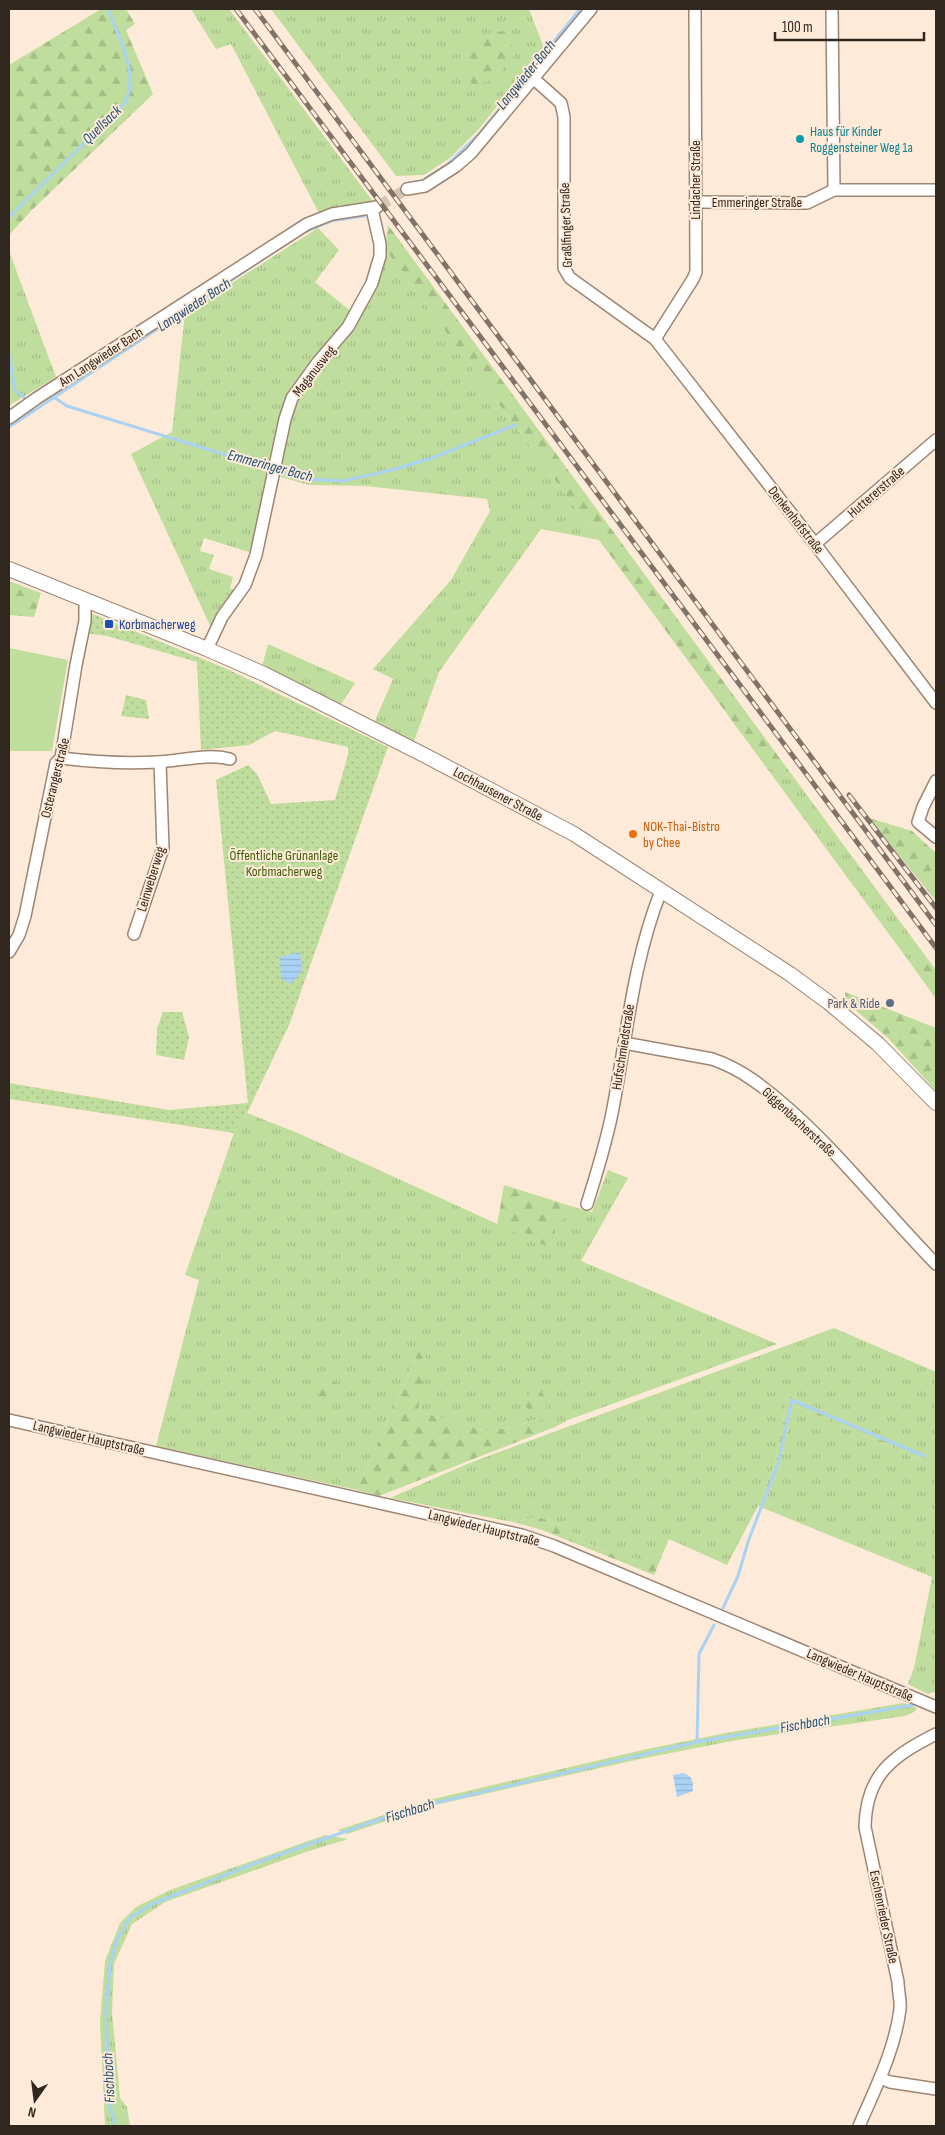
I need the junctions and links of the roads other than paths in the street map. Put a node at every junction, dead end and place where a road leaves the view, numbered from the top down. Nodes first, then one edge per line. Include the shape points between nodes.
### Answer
1 (591, 9) edge
2 (695, 9) edge
3 (832, 9) edge
4 (534, 79) junction
5 (407, 189) tunnel mouth
6 (834, 190) junction
7 (936, 190) edge
8 (695, 202) junction
9 (376, 207) joint
10 (655, 339) junction
11 (9, 418) edge
12 (934, 447) edge
13 (815, 544) junction
14 (9, 569) edge
15 (85, 600) junction
16 (208, 649) junction
17 (936, 703) edge
18 (61, 758) junction
19 (230, 759) dead end
20 (160, 762) junction
21 (936, 781) edge
22 (936, 837) edge
23 (661, 891) junction
24 (134, 934) dead end
25 (9, 952) edge
26 (624, 1043) junction
27 (936, 1102) edge
28 (587, 1204) dead end
29 (936, 1264) edge
30 (9, 1420) edge
31 (936, 1708) edge
32 (936, 1734) edge
33 (880, 2078) junction
34 (936, 2089) edge
35 (859, 2126) edge

1 - 4 street
2 - 8 street, Lindacher Straße
3 - 6 street
4 - 5 street via 456,166 425,186
4 - 10 street, Graßlfinger Straße via 561,103 564,117 564,268 570,278
6 - 7 street, Emmeringer Straße
6 - 8 street, Emmeringer Straße via 806,203
8 - 10 street, Lindacher Straße via 696,272
9 - 11 street, Am Langwieder Bach via 332,214 307,224
9 - 16 street, Maganusweg via 380,256 372,283 348,327 292,398 256,555 245,585 222,617
10 - 13 street, Denkenhofstraße
12 - 13 street, Huttererstraße
13 - 17 street, Denkenhofstraße
14 - 15 main road, Lochhausener Straße
15 - 16 main road, Lochhausener Straße
15 - 18 street, Osterangerstraße via 85,621
16 - 23 main road, Lochhausener Straße via 314,699 574,834
18 - 20 street via 116,764
18 - 25 street, Osterangerstraße via 56,763 30,897 19,935
19 - 20 street via 216,756
20 - 24 street, Leinweberweg via 163,848
21 - 22 street via 918,822
23 - 26 street, Hufschmiedstraße via 635,978
23 - 27 main road, Lochhausener Straße via 828,1002
26 - 28 street, Hufschmiedstraße via 604,1150
26 - 29 street, Giggenbacherstraße via 712,1060 749,1077 814,1131
30 - 31 street, Langwieder Hauptstraße via 522,1536 554,1546
32 - 33 street, Eschenrieder Straße via 907,1749 884,1768 870,1790 865,1808 865,1827 898,1982 900,2007
33 - 34 street
33 - 35 street, Eschenrieder Straße

